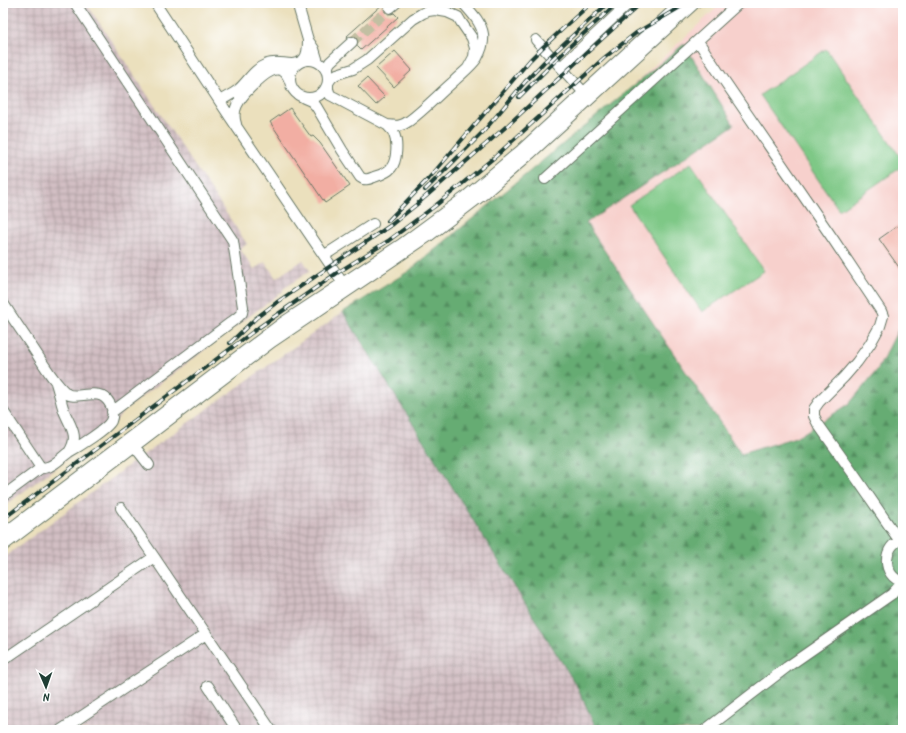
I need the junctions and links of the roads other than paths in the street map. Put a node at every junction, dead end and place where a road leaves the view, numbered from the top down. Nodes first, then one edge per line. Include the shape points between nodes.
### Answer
1 (76, 3) edge
2 (154, 3) edge
3 (298, 3) edge
4 (463, 3) edge
5 (629, 3) edge
6 (680, 3) edge
7 (695, 3) edge
8 (739, 3) edge
9 (308, 40) junction
10 (536, 40) dead end
11 (698, 41) junction
12 (352, 42) tunnel mouth
13 (301, 62) junction
14 (318, 62) junction
15 (560, 66) junction
16 (468, 68) junction
17 (328, 80) junction
18 (290, 84) junction
19 (587, 95) junction
20 (304, 98) junction
21 (220, 101) junction
22 (387, 125) junction
23 (239, 129) junction
24 (545, 179) dead end
25 (373, 224) dead end
26 (325, 255) junction
27 (346, 287) junction
28 (3, 303) edge
29 (56, 382) junction
30 (3, 411) edge
31 (112, 412) junction
32 (132, 443) junction
33 (69, 452) junction
34 (149, 465) dead end
35 (41, 468) junction
36 (3, 496) edge
37 (121, 508) dead end
38 (3, 534) edge
39 (901, 539) edge
40 (3, 546) edge
41 (154, 557) junction
42 (903, 582) edge
43 (206, 634) junction
44 (3, 660) edge
45 (208, 686) dead end
46 (61, 730) edge
47 (237, 730) edge
48 (270, 730) edge
49 (705, 730) edge

1 - 31 lane via 233,241 243,307 238,317
2 - 21 lane
3 - 9 lane
4 - 16 lane via 479,23 483,34 480,52
5 - 15 lane
6 - 19 lane
7 - 19 lane
8 - 11 lane
9 - 13 lane via 306,55
9 - 14 lane
10 - 15 lane
11 - 24 lane
11 - 39 lane via 881,311 883,316 880,326 870,344 858,362 819,402 814,410 814,416
12 - 17 lane via 330,62
13 - 14 lane
13 - 18 lane via 292,71
13 - 21 lane via 292,65 273,62 263,66 238,90
14 - 17 lane via 327,71
15 - 19 lane
16 - 17 lane via 475,53 472,38 458,17 435,10 418,16 367,60
16 - 22 lane via 409,121 398,126
17 - 20 lane via 326,88 318,97
17 - 22 lane via 329,92 334,97
18 - 20 lane via 293,90
18 - 23 lane via 287,75 280,70 270,72 258,80 237,106 235,116
19 - 27 lane via 465,197
20 - 22 lane via 316,106 362,179 368,180 382,174 393,164 396,138
21 - 23 lane
23 - 26 lane
25 - 26 lane
26 - 27 lane
27 - 32 lane via 282,323
28 - 29 lane
29 - 31 lane via 70,396 94,394 104,397
29 - 33 lane via 74,434 74,443
30 - 35 lane
31 - 33 lane via 109,424
32 - 34 lane
32 - 38 lane
32 - 40 lane
33 - 35 lane via 49,467
35 - 36 lane
37 - 41 lane
39 - 42 lane via 889,550 886,562 891,574
41 - 43 lane
41 - 44 lane
42 - 49 lane via 892,594 786,667
43 - 46 lane
43 - 48 lane
45 - 47 lane

